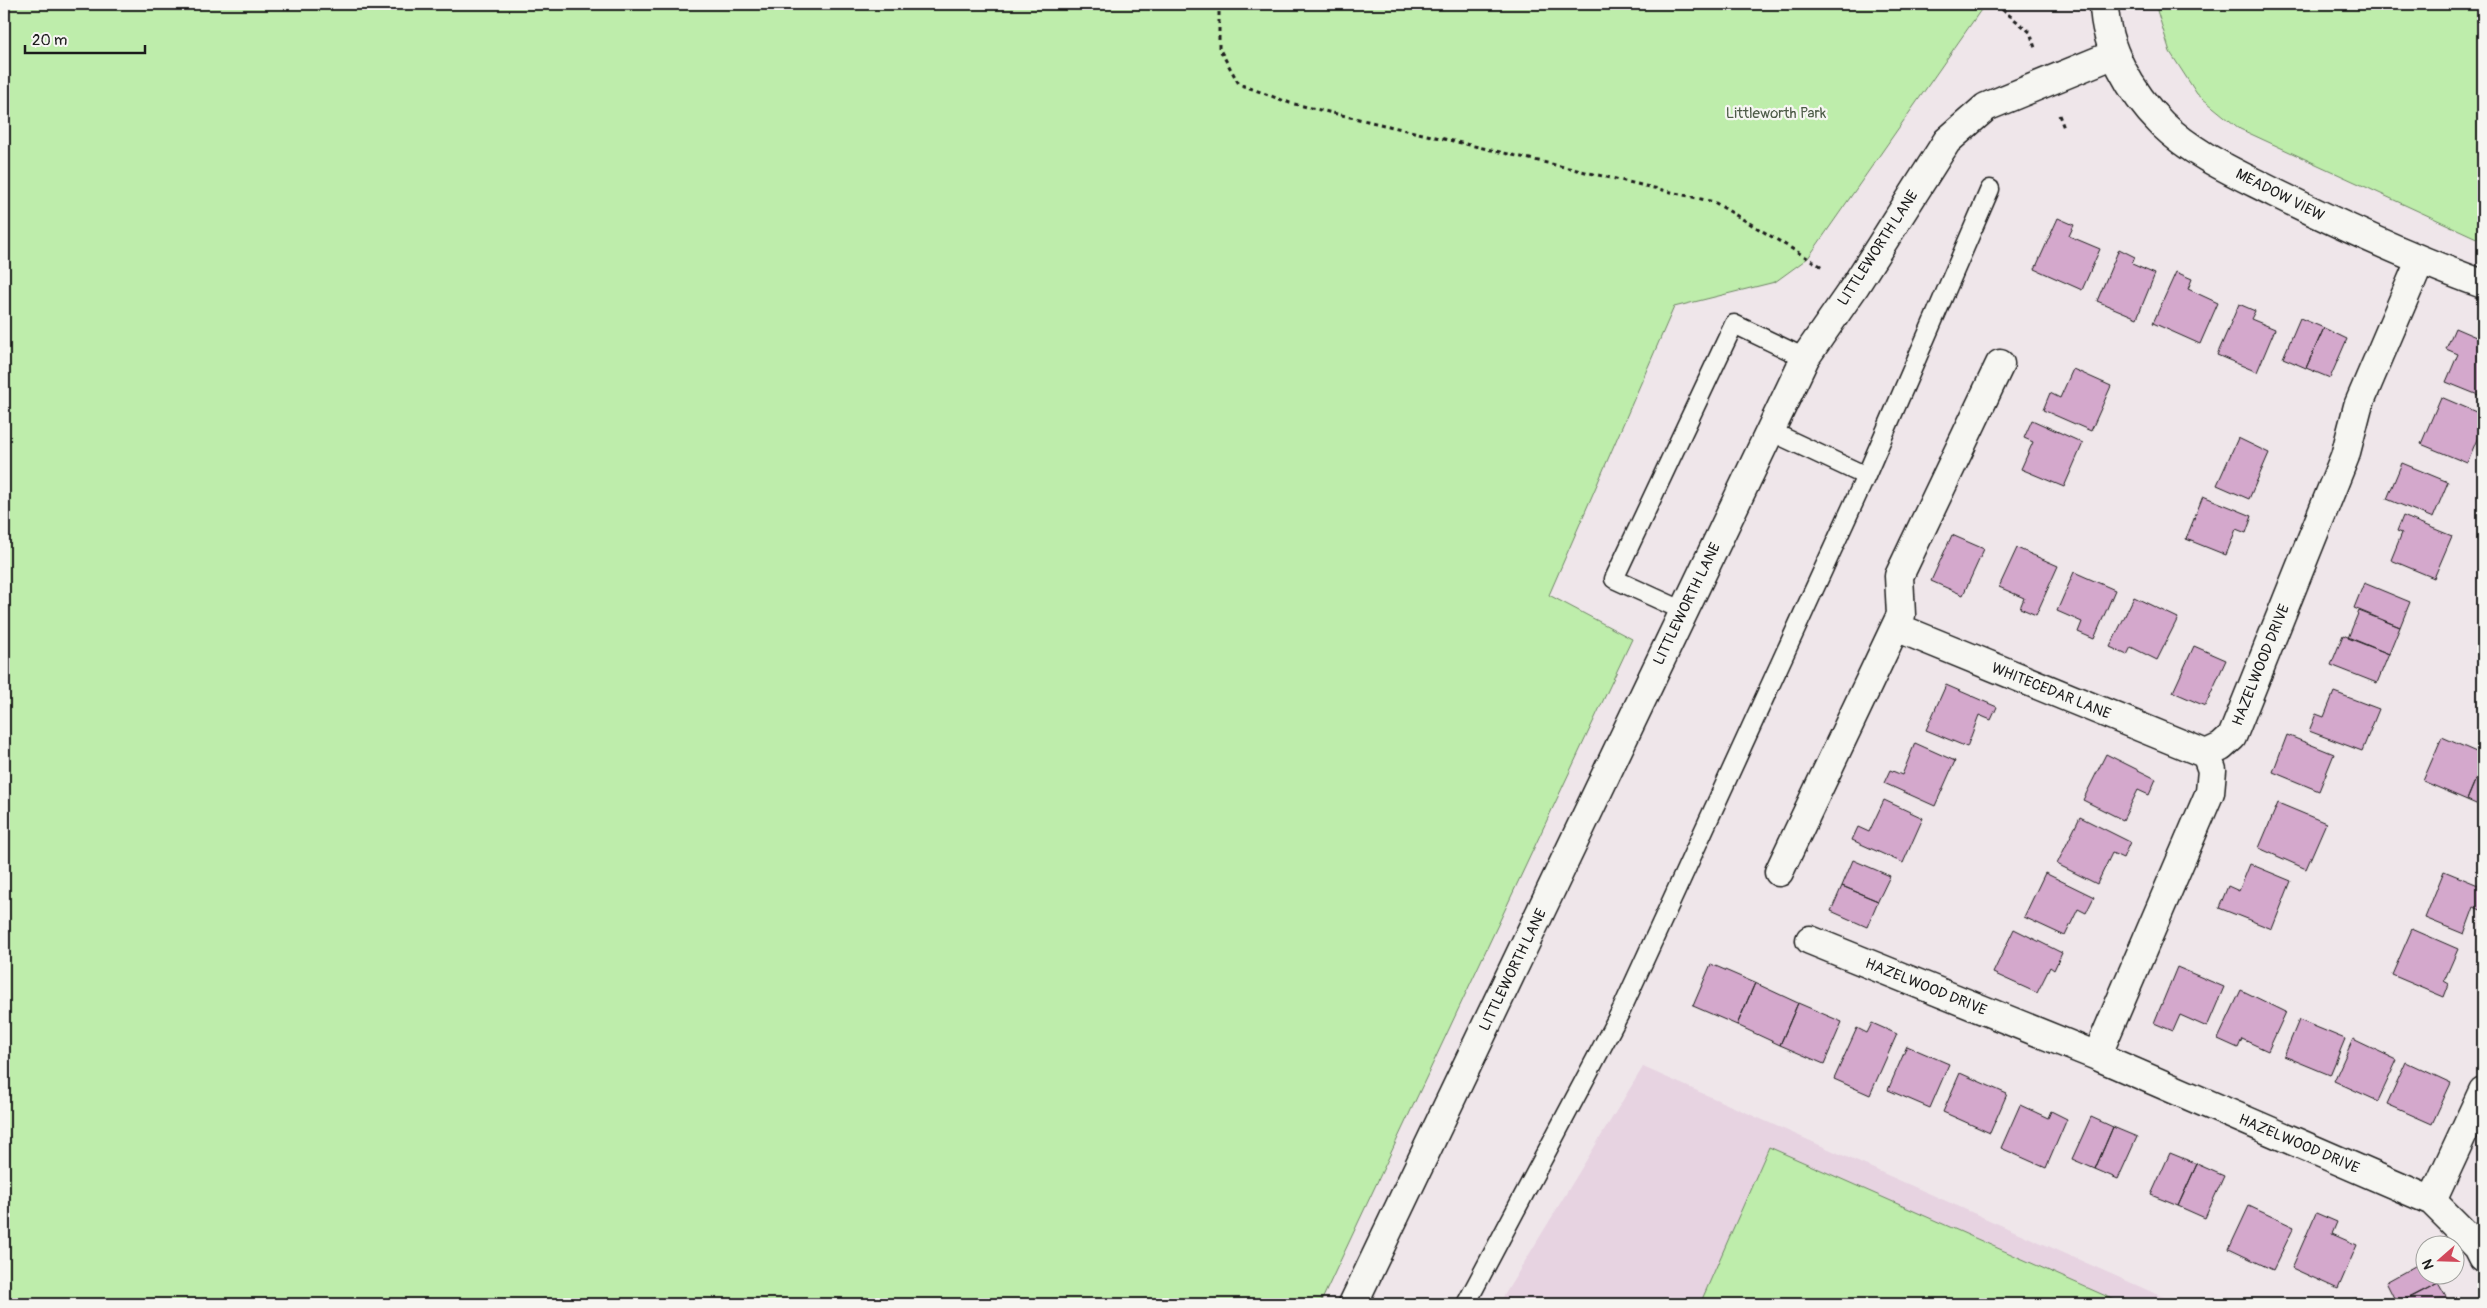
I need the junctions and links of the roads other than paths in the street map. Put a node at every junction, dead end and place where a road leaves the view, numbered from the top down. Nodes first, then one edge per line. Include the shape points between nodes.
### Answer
1 (2104, 4) edge
2 (2115, 54) junction
3 (1990, 189) dead end
4 (2420, 261) junction
5 (2483, 284) edge
6 (1805, 358) junction
7 (2000, 364) dead end
8 (1770, 431) junction
9 (1866, 476) junction
10 (1684, 612) junction
11 (1896, 627) junction
12 (2206, 754) junction
13 (1778, 872) dead end
14 (1810, 940) dead end
15 (2097, 1056) junction
16 (2483, 1091) edge
17 (2432, 1201) junction
18 (2483, 1257) edge
19 (1353, 1304) edge
20 (1466, 1304) edge

1 - 2 street via 2104,18
2 - 4 street, MEADOW VIEW via 2132,87 2162,124 2202,155 2312,212
2 - 6 street, LITTLEWORTH LANE via 1986,107 1947,141
3 - 9 lane
4 - 5 street, MEADOW VIEW
4 - 12 street, HAZELWOOD DRIVE via 2358,406 2345,456 2232,737 2221,748
6 - 8 street, LITTLEWORTH LANE
6 - 10 lane via 1734,324 1614,579
7 - 11 street via 1899,576 1901,616
8 - 9 lane
8 - 10 street, LITTLEWORTH LANE
9 - 20 lane via 1621,1011
10 - 19 street, LITTLEWORTH LANE
11 - 12 street, WHITECEDAR LANE
11 - 13 street
12 - 15 street via 2212,770 2210,792
14 - 15 street, HAZELWOOD DRIVE
15 - 17 street, HAZELWOOD DRIVE
16 - 17 street
17 - 18 street, HAZELWOOD DRIVE via 2472,1240

